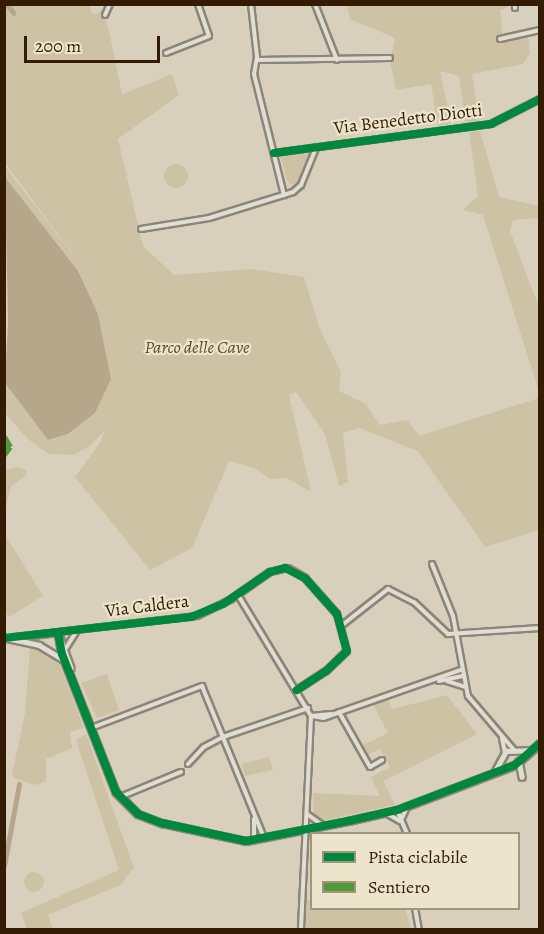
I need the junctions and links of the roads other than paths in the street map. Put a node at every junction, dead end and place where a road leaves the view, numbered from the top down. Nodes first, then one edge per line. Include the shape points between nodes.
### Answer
1 (110, 4) edge
2 (198, 4) edge
3 (251, 4) edge
4 (315, 4) edge
5 (105, 15) dead end
6 (540, 30) edge
7 (500, 39) dead end
8 (166, 53) dead end
9 (390, 58) dead end
10 (257, 60) junction
11 (337, 60) junction
12 (540, 99) edge
13 (316, 148) junction
14 (274, 153) junction
15 (284, 195) junction
16 (141, 229) dead end
17 (432, 564) dead end
18 (238, 595) junction
19 (341, 626) junction
20 (540, 628) edge
21 (82, 630) junction
22 (58, 632) junction
23 (456, 635) junction
24 (6, 638) edge
25 (66, 648) junction
26 (66, 662) junction
27 (461, 670) junction
28 (72, 676) junction
29 (462, 676) junction
30 (436, 681) junction
31 (446, 681) junction
32 (465, 687) junction
33 (297, 690) junction
34 (308, 708) junction
35 (339, 712) junction
36 (311, 716) junction
37 (91, 728) junction
38 (223, 737) junction
39 (502, 738) junction
40 (540, 743) edge
41 (529, 750) junction
42 (516, 751) junction
43 (505, 753) junction
44 (382, 760) dead end
45 (519, 760) junction
46 (504, 761) junction
47 (188, 764) dead end
48 (512, 766) junction
49 (181, 772) dead end
50 (494, 773) junction
51 (120, 797) junction
52 (407, 807) junction
53 (397, 810) junction
54 (307, 813) junction
55 (386, 813) junction
56 (254, 818) junction
57 (401, 821) junction
58 (326, 826) junction
59 (307, 830) junction
60 (406, 832) edge
61 (264, 838) junction
62 (254, 840) junction
63 (415, 910) edge
64 (301, 930) edge
65 (419, 930) edge

1 - 5 street
2 - 8 street via 209,36
3 - 10 street
4 - 11 street
6 - 7 street
9 - 11 street
10 - 11 street
10 - 14 street via 254,74
12 - 13 street, Via Benedetto Diotti via 491,124
13 - 14 street, Via Benedetto Diotti
13 - 15 street via 301,185
14 - 15 street
15 - 16 street via 209,218
17 - 23 street via 453,616
18 - 19 street, Via Caldera via 270,572 285,568 305,578 335,611
18 - 21 street, Via Caldera via 191,617
18 - 33 street
19 - 23 street via 388,589 414,602 444,632
19 - 33 street via 346,655
20 - 23 street
21 - 22 street, Via Caldera
21 - 25 street via 71,635
22 - 24 street, Via Caldera
22 - 25 street
22 - 26 street
23 - 27 street
24 - 26 street via 39,645
25 - 28 street
26 - 28 street
27 - 29 street
27 - 30 street
28 - 37 street
29 - 31 street
29 - 32 street
30 - 31 street
30 - 35 street
31 - 32 street
32 - 39 street via 472,702
33 - 34 street
34 - 36 street
34 - 38 street
35 - 36 street
35 - 44 street via 369,767
36 - 54 street
37 - 38 street via 202,686
37 - 51 street
38 - 47 street via 204,747
38 - 56 street
39 - 42 street
39 - 43 street
40 - 41 street
41 - 42 street
41 - 45 street
42 - 43 street
42 - 45 street
43 - 46 street
45 - 48 street
45 - 48 street via 521,775
46 - 48 street
46 - 50 street
48 - 50 street
49 - 51 street
50 - 52 street
51 - 62 street via 149,819 233,839
52 - 53 street
52 - 57 street
53 - 55 street
53 - 57 street
54 - 58 street via 315,823
54 - 59 street
55 - 57 street
55 - 58 street
56 - 61 street
56 - 62 street
57 - 60 street
58 - 59 street
59 - 61 street
59 - 64 street
61 - 62 street
63 - 65 street

